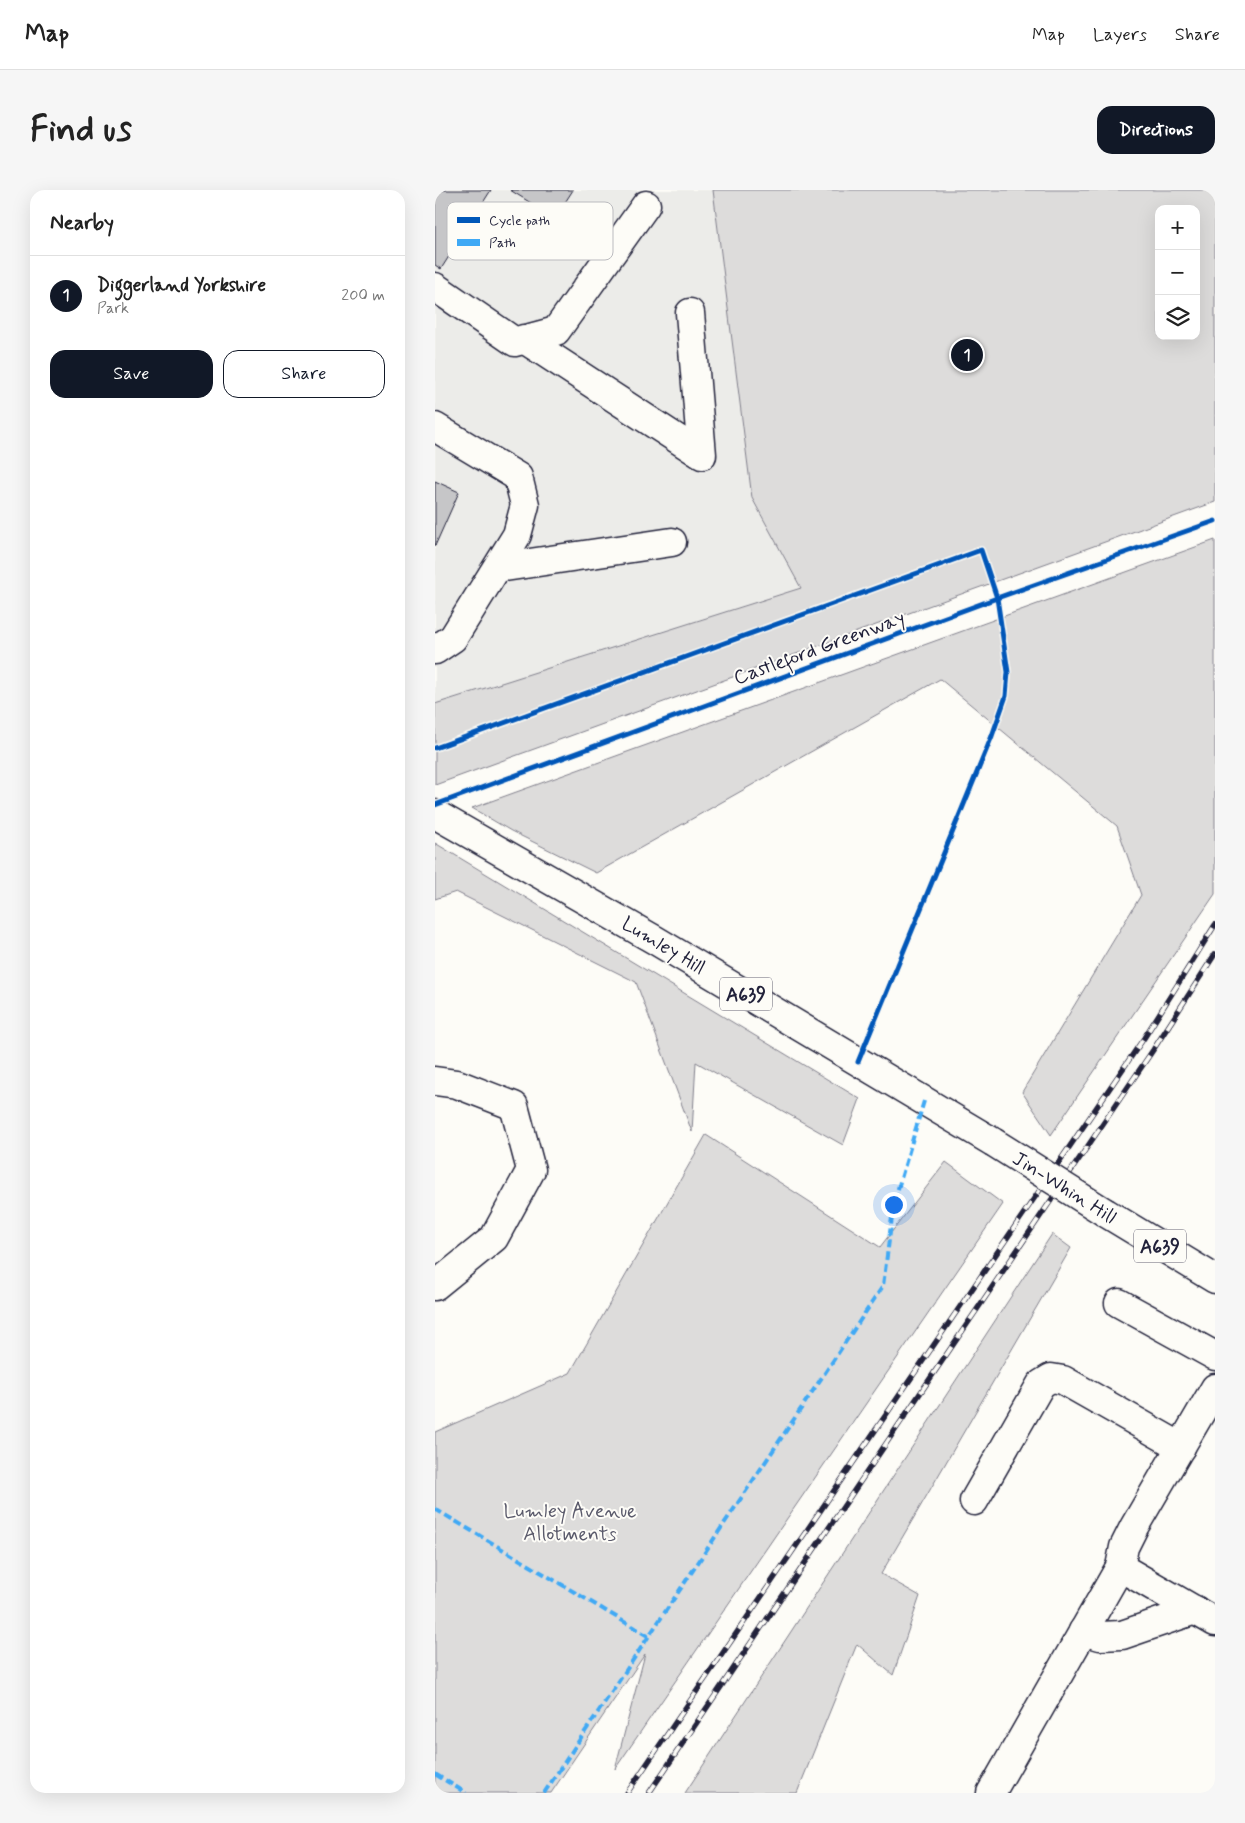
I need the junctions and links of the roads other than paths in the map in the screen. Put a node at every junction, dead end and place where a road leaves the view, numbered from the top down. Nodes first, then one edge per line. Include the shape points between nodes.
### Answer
1 (646, 206) dead end
2 (613, 252) edge
3 (608, 260) edge
4 (435, 287) edge
5 (690, 313) dead end
6 (524, 339) junction
7 (435, 427) edge
8 (672, 542) dead end
9 (497, 568) junction
10 (435, 650) edge
11 (435, 814) edge
12 (435, 1081) edge
13 (993, 1142) joint
14 (1215, 1279) edge
15 (435, 1286) edge
16 (1119, 1304) dead end
17 (1215, 1356) edge
18 (1215, 1388) edge
19 (1181, 1447) junction
20 (974, 1501) dead end
21 (1120, 1567) junction
22 (1205, 1616) edge
23 (1083, 1631) junction
24 (991, 1793) edge

1 - 2 street
3 - 6 street via 557,331
4 - 6 street via 515,342
5 - 6 street via 702,455
7 - 9 street via 518,477 525,505 517,535
8 - 9 street
9 - 10 street via 453,638
11 - 13 street, Lumley Hill / A639 via 655,940
12 - 15 street via 457,1084 514,1106 531,1170 494,1238
13 - 14 street, Jin-Whin Hill / A639, bridge
16 - 17 street
18 - 19 street
19 - 20 street via 1063,1380 1051,1378 1041,1384
19 - 21 street via 1124,1547
21 - 22 street
21 - 23 street
22 - 23 street via 1122,1635 1100,1636
23 - 24 street

